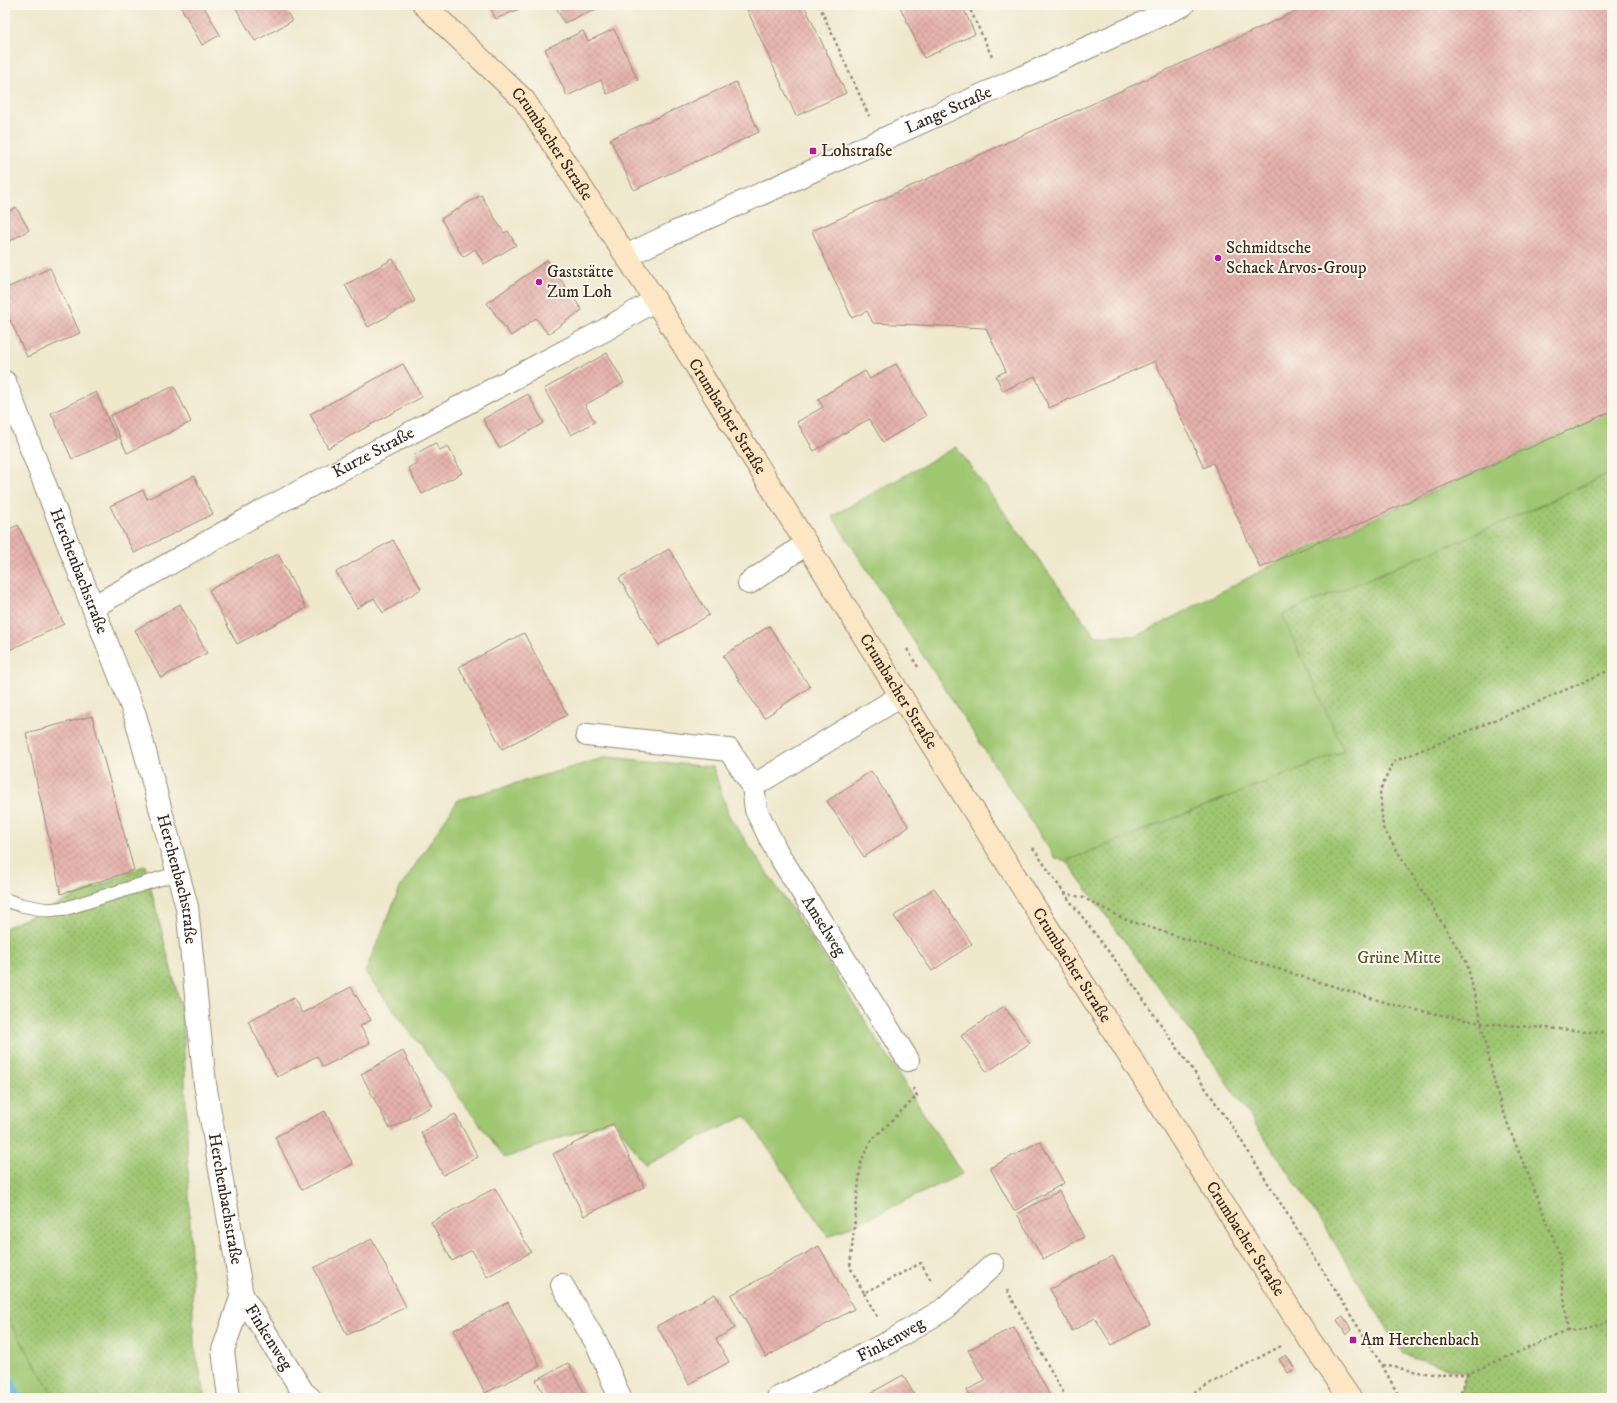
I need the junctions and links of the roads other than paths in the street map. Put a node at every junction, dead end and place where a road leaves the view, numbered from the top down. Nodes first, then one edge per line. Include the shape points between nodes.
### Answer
1 (424, 5) edge
2 (1170, 8) edge
3 (626, 256) junction
4 (655, 300) junction
5 (5, 382) edge
6 (806, 544) junction
7 (749, 583) dead end
8 (93, 607) junction
9 (900, 696) junction
10 (587, 735) dead end
11 (753, 786) junction
12 (178, 874) junction
13 (5, 900) edge
14 (908, 1060) road end
15 (993, 1265) road end
16 (562, 1285) dead end
17 (242, 1295) junction
18 (229, 1398) edge
19 (310, 1398) edge
20 (620, 1398) edge
21 (778, 1398) edge
22 (1350, 1398) edge

1 - 3 main road, Crumbacher Straße via 524,100
2 - 3 street, Lange Straße
3 - 4 main road, Crumbacher Straße
4 - 6 main road, Crumbacher Straße
4 - 8 street, Kurze Straße via 605,330 256,514
5 - 8 street, Herchenbachstraße
6 - 7 street
6 - 9 main road, Crumbacher Straße
8 - 12 street, Herchenbachstraße via 135,715
9 - 11 street
9 - 22 main road, Crumbacher Straße via 1305,1333
10 - 11 street, Amselweg via 729,750
11 - 14 street, Amselweg via 756,810 777,852
12 - 13 lane via 67,908 46,910
12 - 17 street, Herchenbachstraße via 186,907 205,1084
15 - 21 street, Finkenweg via 946,1308 891,1341
16 - 20 street via 598,1346
17 - 18 street, Herchenbachstraße via 223,1350
17 - 19 street, Finkenweg via 303,1392

